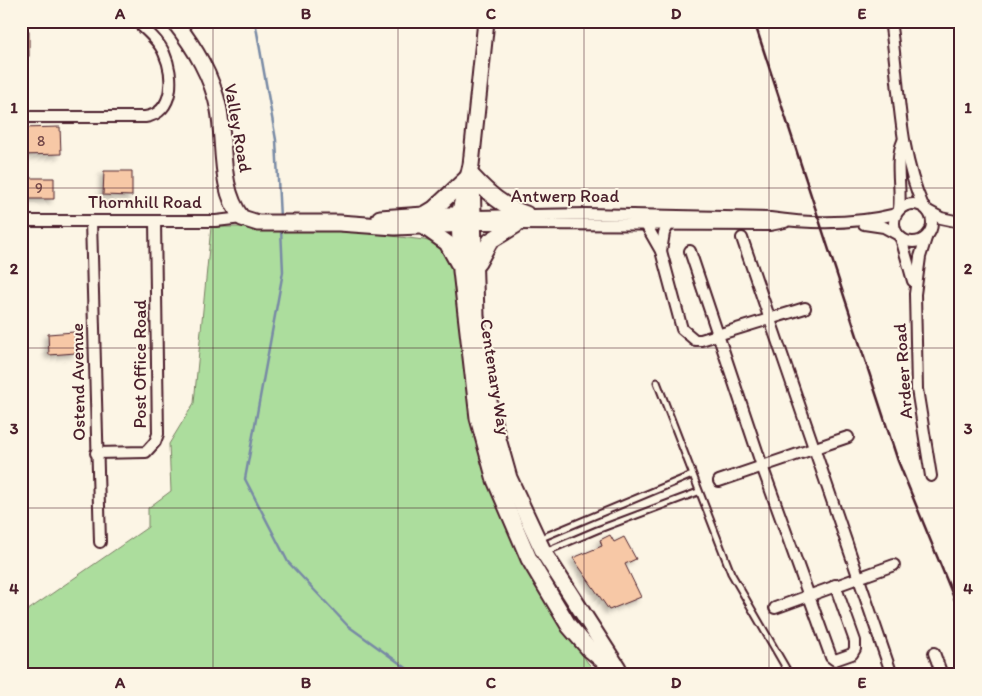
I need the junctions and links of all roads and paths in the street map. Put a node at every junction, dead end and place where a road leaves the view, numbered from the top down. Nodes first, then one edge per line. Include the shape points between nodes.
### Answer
1 (136, 21) edge
2 (174, 21) edge
3 (486, 21) edge
4 (890, 21) edge
5 (21, 117) edge
6 (903, 141) junction
7 (470, 173) junction
8 (925, 208) junction
9 (897, 212) junction
10 (242, 218) junction
11 (459, 220) junction
12 (475, 220) junction
13 (521, 220) junction
14 (91, 221) junction
15 (154, 221) junction
16 (424, 221) junction
17 (791, 221) junction
18 (846, 221) junction
19 (21, 222) edge
20 (269, 222) joint
21 (960, 222) edge
22 (645, 223) junction
23 (669, 224) junction
24 (899, 236) junction
25 (928, 236) junction
26 (742, 238) dead end
27 (661, 251) junction
28 (690, 251) dead end
29 (476, 268) junction
30 (460, 271) junction
31 (915, 294) junction
32 (805, 308) dead end
33 (769, 318) junction
34 (718, 334) junction
35 (657, 382) dead end
36 (848, 437) dead end
37 (814, 448) junction
38 (96, 453) junction
39 (762, 466) junction
40 (692, 475) junction
41 (931, 476) dead end
42 (719, 481) dead end
43 (698, 492) junction
44 (100, 542) dead end
45 (533, 549) junction
46 (894, 565) dead end
47 (859, 577) junction
48 (835, 586) junction
49 (808, 596) junction
50 (775, 608) dead end
51 (934, 653) dead end
52 (621, 675) edge
53 (790, 675) edge
54 (892, 675) edge
55 (942, 675) edge

1 - 5 street via 164,52 170,82 170,96 154,116
2 - 10 main road, Valley Road via 204,65 213,85 231,199
3 - 7 main road, Centenary Way
4 - 6 street
6 - 8 street via 915,189
6 - 9 street via 899,150 901,184
7 - 11 main road, Centenary Way
7 - 12 main road, Centenary Way
7 - 13 main road
7 - 16 main road
8 - 9 street via 913,204
8 - 21 street via 941,218
8 - 25 street via 932,224
9 - 18 street, Antwerp Road via 874,219
9 - 24 street via 893,224
10 - 15 street, Thornhill Road
10 - 20 main road, Thornhill Road via 248,222
11 - 12 main road, Antwerp Road
11 - 16 main road, Antwerp Road
11 - 30 main road, Centenary Way
12 - 13 street, Antwerp Road
12 - 13 street, Antwerp Road
12 - 29 main road, Centenary Way
13 - 17 street, Antwerp Road via 770,218
13 - 22 street, Antwerp Road
13 - 29 main road via 490,241
14 - 15 street, Thornhill Road
14 - 19 street, Thornhill Road
14 - 38 street, Ostend Avenue
15 - 38 street, Post Office Road via 158,434 146,452
16 - 20 main road, Antwerp Road
16 - 30 main road via 452,250
17 - 18 street, Antwerp Road
17 - 23 street, Antwerp Road via 770,225
18 - 24 street, Antwerp Road via 877,225
21 - 25 street via 942,226
22 - 23 street, Antwerp Road
22 - 27 street
23 - 27 street
24 - 25 street via 911,243
24 - 31 street, Ardeer Road via 912,269
25 - 31 street, Ardeer Road via 920,257
26 - 33 street
27 - 34 street via 682,329 695,340
28 - 34 street
29 - 45 main road, Centenary Way via 476,316 491,414
30 - 45 main road, Centenary Way via 478,418 495,480
31 - 41 street, Ardeer Road via 917,389
32 - 33 street
33 - 34 street
33 - 37 street
34 - 39 street
35 - 40 lane
36 - 37 street
37 - 39 street
37 - 47 street
38 - 44 street, Ostend Avenue
39 - 42 street
39 - 49 street
40 - 43 lane
40 - 45 lane
43 - 45 lane via 597,530
43 - 53 lane via 731,572
45 - 52 main road, Centenary Way via 569,626 589,649
46 - 47 street
47 - 48 street
47 - 54 street
48 - 49 street
48 - 49 street via 855,641 852,654 832,658
49 - 50 street
51 - 55 street

